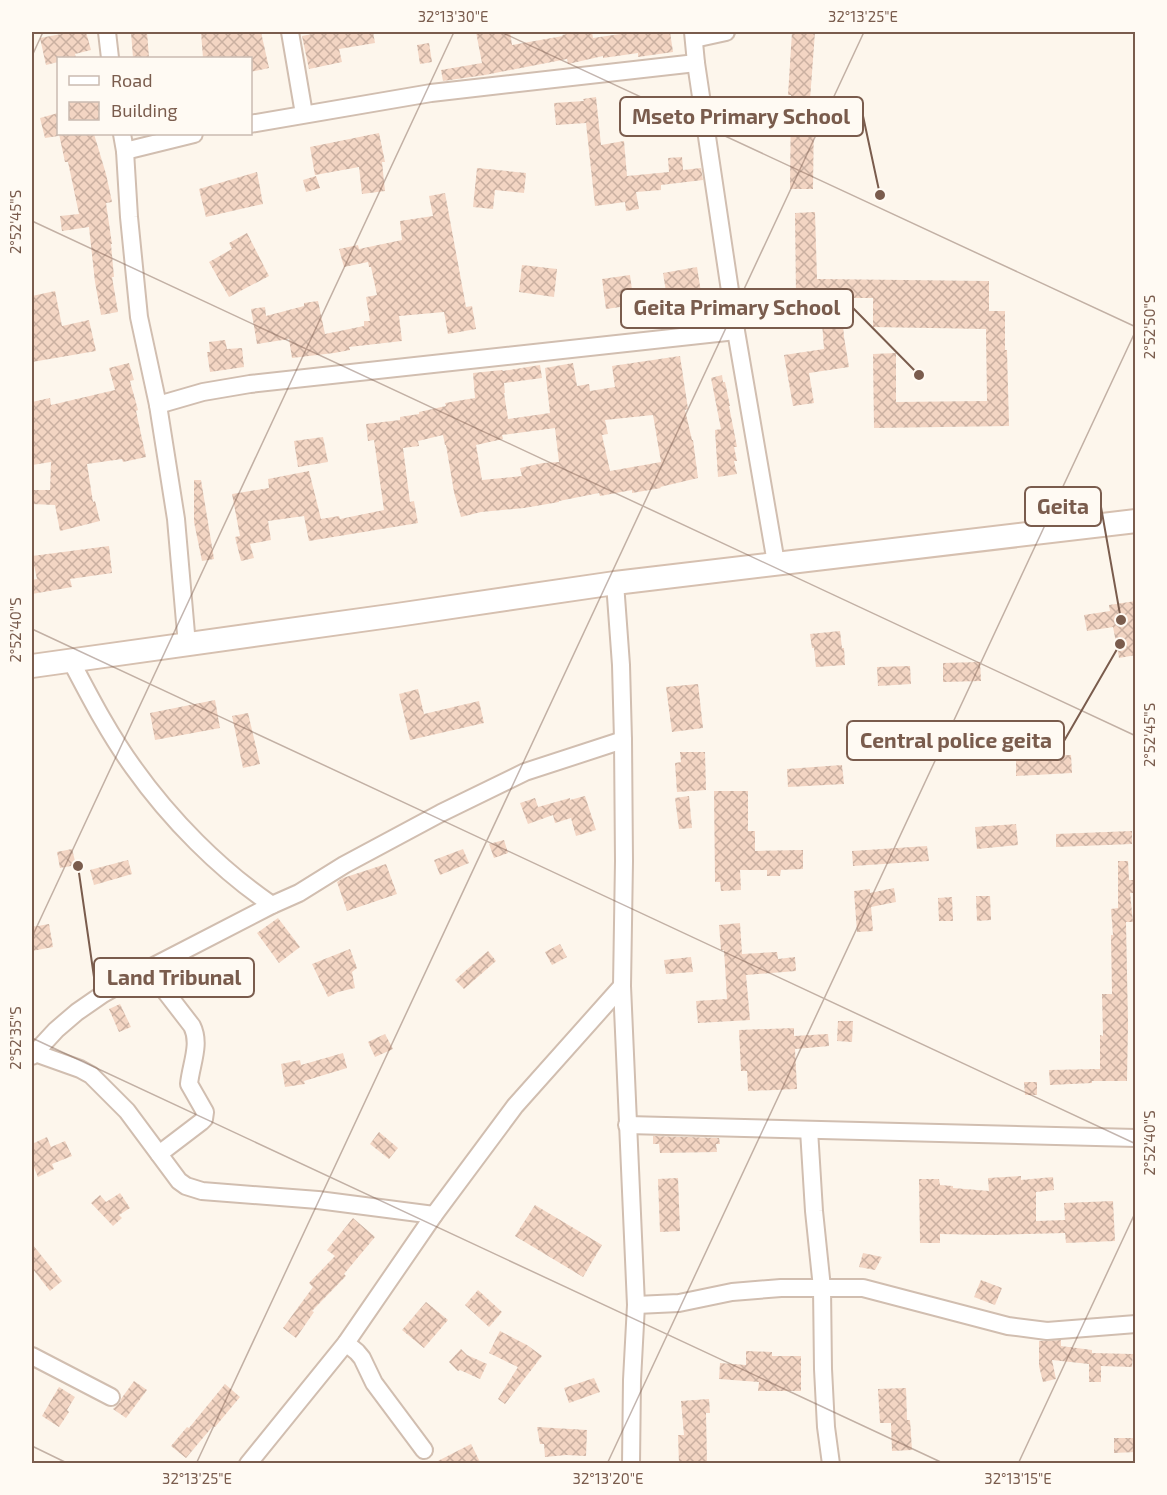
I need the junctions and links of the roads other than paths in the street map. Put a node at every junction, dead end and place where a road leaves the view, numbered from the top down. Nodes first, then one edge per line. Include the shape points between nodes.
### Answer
1 (107, 32) edge
2 (290, 32) edge
3 (726, 32) edge
4 (694, 35) edge
5 (110, 57) edge
6 (696, 63) junction
7 (304, 114) junction
8 (252, 124) edge
9 (122, 135) edge
10 (190, 135) edge
11 (125, 151) junction
12 (736, 331) junction
13 (158, 405) junction
14 (1136, 521) edge
15 (776, 563) junction
16 (615, 583) junction
17 (187, 645) junction
18 (70, 661) junction
19 (32, 666) edge
20 (623, 740) junction
21 (272, 905) junction
22 (148, 969) junction
23 (622, 986) junction
24 (33, 1055) edge
25 (627, 1125) junction
26 (809, 1130) junction
27 (1136, 1138) edge
28 (159, 1154) junction
29 (434, 1215) junction
30 (822, 1288) junction
31 (636, 1305) junction
32 (1136, 1324) edge
33 (346, 1343) junction
34 (32, 1356) edge
35 (111, 1397) dead end
36 (424, 1450) dead end
37 (248, 1464) edge
38 (631, 1464) edge
39 (831, 1464) edge

1 - 5 street
2 - 7 street
3 - 4 street
4 - 6 street
6 - 7 street via 431,93
6 - 12 street
7 - 8 street
9 - 11 street
10 - 11 street
11 - 13 street via 139,317
12 - 13 street via 250,384
12 - 15 street
13 - 17 street via 176,519
14 - 15 street
15 - 16 street
16 - 17 street
16 - 20 street
17 - 18 street
18 - 19 street
18 - 21 street via 133,767 173,818 229,873
20 - 21 street via 525,772 431,818
20 - 23 street
21 - 22 street
22 - 24 street via 76,1012
22 - 28 street via 195,1032 189,1084 205,1112 201,1122
23 - 25 street
23 - 29 street via 515,1106
24 - 28 street via 90,1075 128,1110
25 - 26 street
25 - 31 street
26 - 27 street
26 - 30 street
28 - 29 street via 179,1181 202,1191
29 - 33 street
30 - 31 street via 732,1292 679,1303
30 - 32 street via 862,1288 1008,1326 1047,1331
30 - 39 street via 823,1369
31 - 38 street
33 - 36 street via 362,1358 378,1389
33 - 37 street
34 - 35 street

